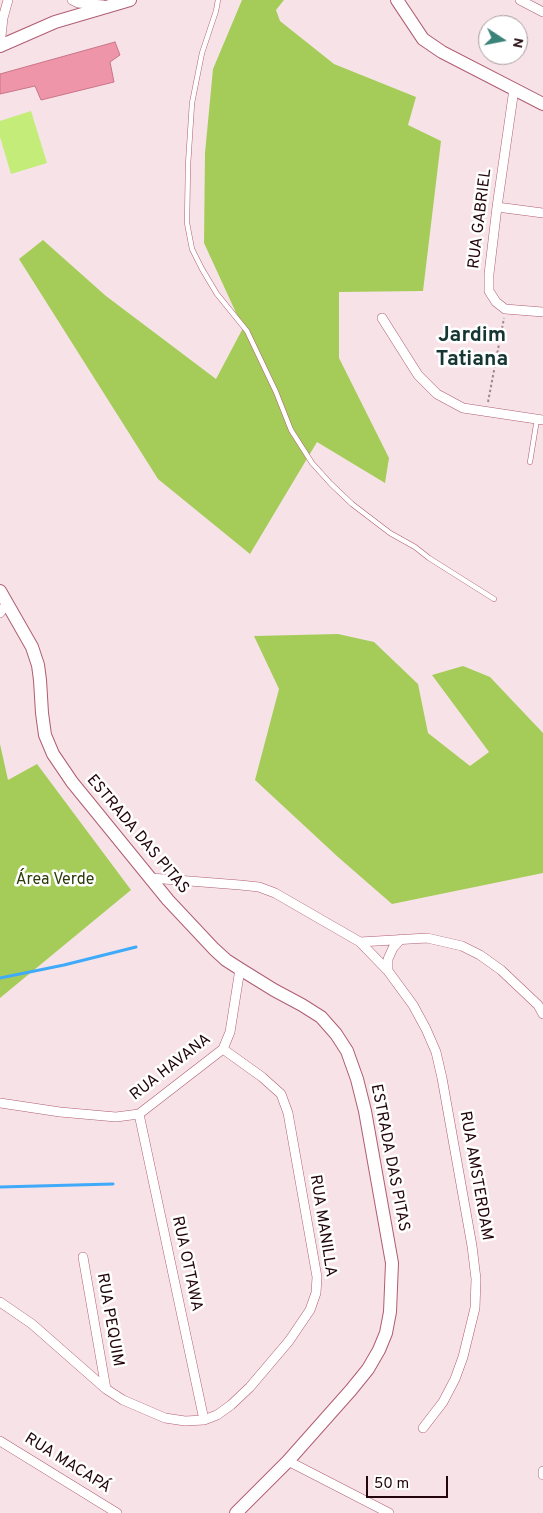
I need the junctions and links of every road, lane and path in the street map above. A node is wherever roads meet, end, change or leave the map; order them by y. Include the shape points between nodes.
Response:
1 (8, 0) edge
2 (72, 0) edge
3 (130, 0) edge
4 (218, 0) edge
5 (397, 0) edge
6 (520, 0) edge
7 (110, 6) junction
8 (543, 12) edge
9 (0, 46) edge
10 (514, 89) junction
11 (543, 104) edge
12 (497, 207) junction
13 (543, 213) edge
14 (505, 309) junction
15 (543, 312) edge
16 (382, 318) dead end
17 (487, 412) junction
18 (540, 419) edge
19 (530, 462) dead end
20 (0, 591) edge
21 (494, 599) dead end
22 (8, 603) junction
23 (0, 614) edge
24 (151, 878) junction
25 (401, 939) junction
26 (360, 942) junction
27 (240, 969) junction
28 (388, 971) junction
29 (543, 1014) edge
30 (223, 1049) junction
31 (0, 1103) edge
32 (139, 1114) junction
33 (83, 1257) dead end
34 (0, 1302) edge
35 (106, 1389) junction
36 (204, 1420) junction
37 (423, 1428) dead end
38 (0, 1441) edge
39 (288, 1461) junction
40 (543, 1471) edge
41 (543, 1475) edge
42 (117, 1513) edge
43 (236, 1513) edge
44 (389, 1513) edge

1 - 9 street
2 - 7 street via 78,4
3 - 7 main road
4 - 21 lane via 202,53 192,103 187,223 192,249 217,294 247,331 291,430 312,462 352,504
5 - 10 main road via 423,39
6 - 8 street
7 - 9 main road via 54,22
10 - 11 main road
10 - 12 street, RUA GABRIEL
12 - 13 street
12 - 14 street, RUA GABRIEL via 489,291
14 - 15 street
14 - 17 path
16 - 17 street via 418,375 437,394 463,408
17 - 18 street
18 - 19 lane
20 - 22 main road, ESTRADA DAS PITAS
22 - 23 street
22 - 24 main road, ESTRADA DAS PITAS via 35,656 45,735 53,754
24 - 26 street, RUA AMSTERDAM via 259,887
24 - 27 main road, ESTRADA DAS PITAS via 196,931
25 - 26 street
25 - 28 street via 392,948
25 - 29 street via 445,941 480,955 520,987
26 - 28 street, RUA AMSTERDAM
27 - 30 street, RUA HAVANA via 230,1032
27 - 39 main road, ESTRADA DAS PITAS via 321,1017 347,1051 365,1111 392,1263 390,1312 379,1350 351,1390
28 - 37 street, RUA AMSTERDAM via 413,1005 436,1052 476,1279 475,1308 464,1357 443,1402
30 - 32 street, RUA HAVANA
30 - 36 street, RUA MANILLA via 281,1094 288,1113 317,1277 310,1310 289,1341 231,1405
31 - 32 street, RUA HAVANA via 116,1117
32 - 36 street, RUA OTTAWA
33 - 35 street, RUA PEQUIM
34 - 35 street, RUA MANILLA via 32,1324
35 - 36 street, RUA MANILLA via 165,1418
38 - 42 street, RUA MACAPÁ
39 - 43 main road, ESTRADA DAS PITAS
39 - 44 street
40 - 41 street

